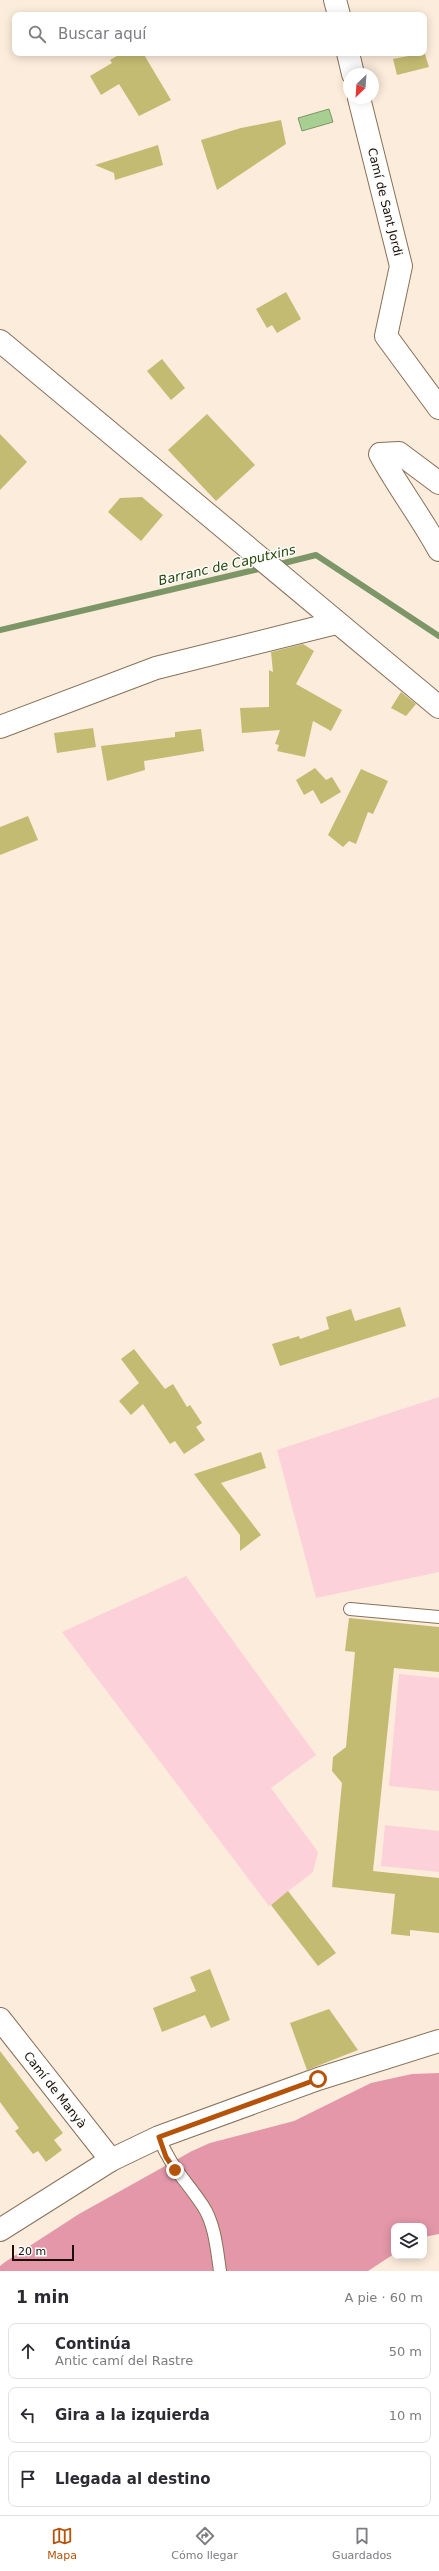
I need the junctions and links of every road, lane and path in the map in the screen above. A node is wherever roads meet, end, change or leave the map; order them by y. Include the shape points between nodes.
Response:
1 (335, 0) edge
2 (338, 12) edge
3 (349, 56) edge
4 (352, 68) edge
5 (360, 104) edge
6 (0, 341) edge
7 (439, 408) edge
8 (439, 483) edge
9 (439, 550) edge
10 (336, 622) junction
11 (439, 707) edge
12 (0, 727) edge
13 (350, 1609) dead end
14 (439, 1617) edge
15 (0, 2019) edge
16 (439, 2041) edge
17 (159, 2137) junction
18 (111, 2160) junction
19 (0, 2230) edge
20 (220, 2271) edge

1 - 2 street
3 - 4 street
5 - 7 street, Camí de Sant Jordi via 401,266 386,336
6 - 10 street
8 - 9 street via 399,453 380,454
10 - 11 street
10 - 12 street via 156,668
13 - 14 lane
15 - 18 street, Camí de Manyà
16 - 17 street via 318,2079
17 - 18 street
17 - 20 lane via 166,2157 204,2207 212,2230
18 - 19 street

